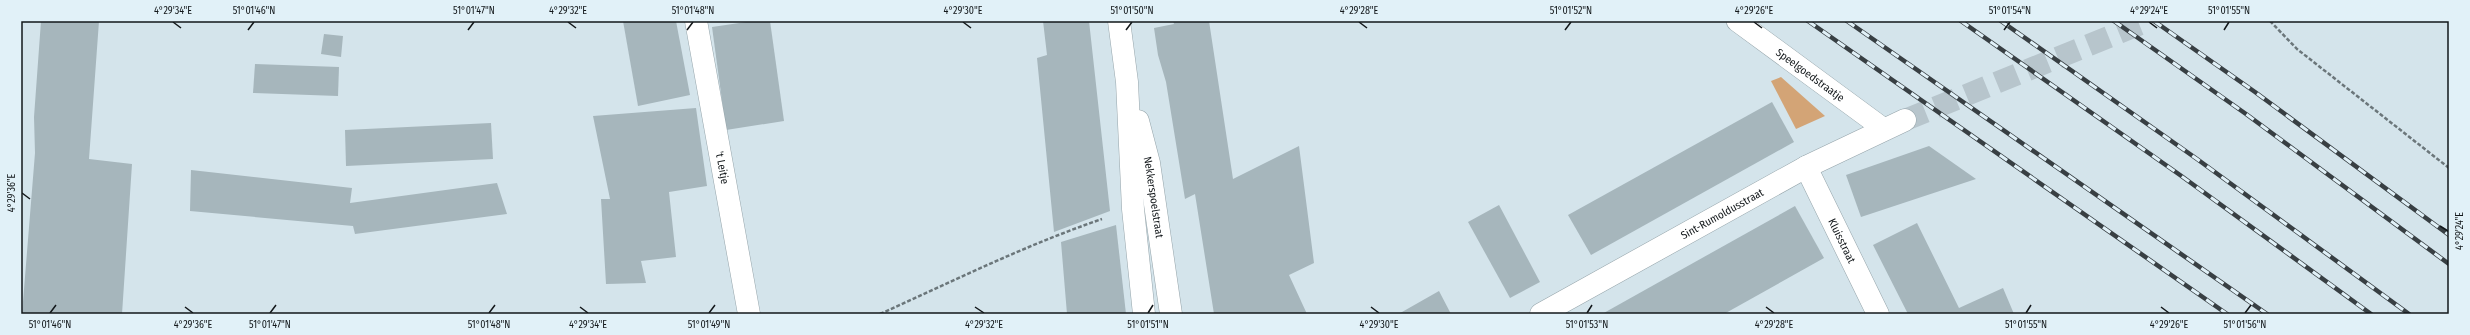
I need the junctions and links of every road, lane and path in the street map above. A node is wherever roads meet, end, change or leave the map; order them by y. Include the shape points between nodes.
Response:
1 (696, 21) edge
2 (1119, 21) edge
3 (1737, 21) edge
4 (2270, 21) edge
5 (1127, 82) junction
6 (1905, 120) tunnel mouth
7 (1884, 129) junction
8 (1806, 167) junction
9 (2449, 168) edge
10 (1133, 209) junction
11 (749, 314) edge
12 (880, 314) edge
13 (1144, 314) edge
14 (1171, 314) edge
15 (1542, 314) edge
16 (1878, 314) edge

1 - 11 street, 't Leitje
2 - 5 street, Nekkerspoelstraat
3 - 7 lane, Speelgoedstraatje
4 - 9 path via 2296,48
5 - 10 street, Nekkerspoelstraat
5 - 14 street, Nekkerspoelstraat via 1150,164
6 - 7 street, Sint-Rumoldusstraat
7 - 8 street, Sint-Rumoldusstraat
8 - 15 street, Sint-Rumoldusstraat
8 - 16 street, Kluisstraat
10 - 12 path via 1062,232
10 - 13 street, Nekkerspoelstraat

